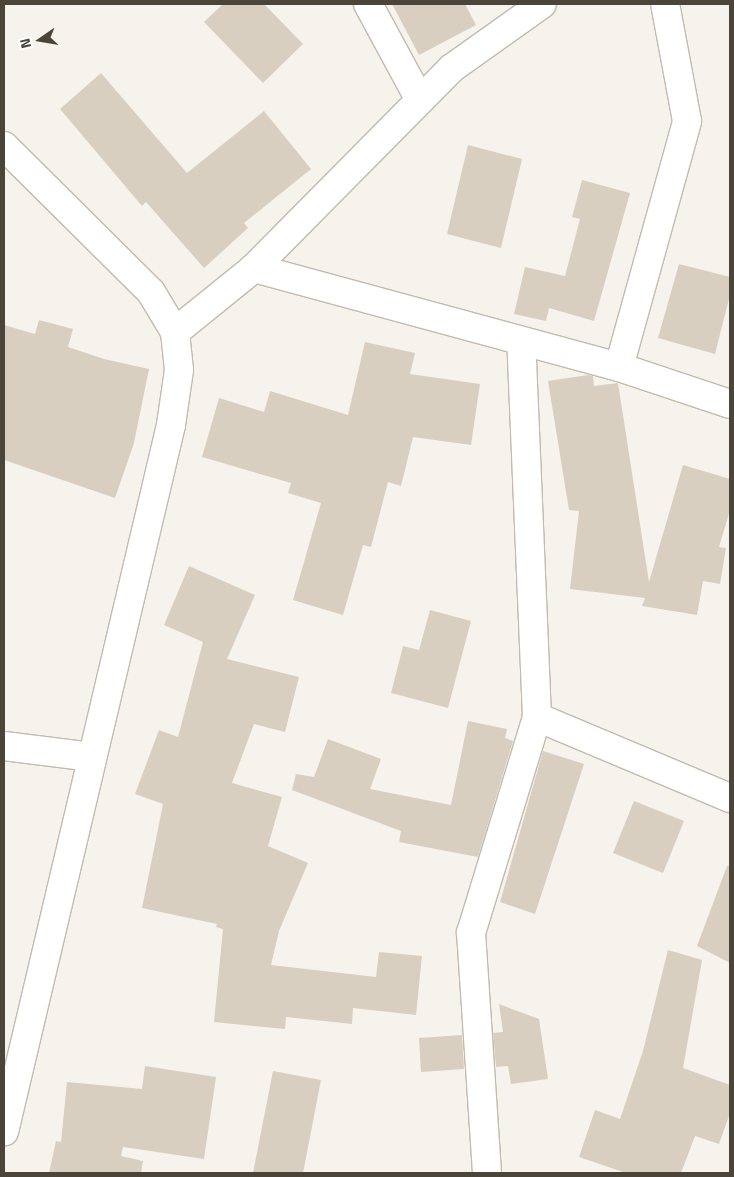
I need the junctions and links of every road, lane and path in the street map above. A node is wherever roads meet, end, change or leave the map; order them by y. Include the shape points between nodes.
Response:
1 (368, 4) edge
2 (542, 4) edge
3 (665, 4) edge
4 (420, 100) junction
5 (4, 146) edge
6 (254, 268) junction
7 (175, 332) junction
8 (521, 341) junction
9 (618, 367) junction
10 (730, 404) edge
11 (537, 716) junction
12 (4, 746) edge
13 (92, 757) junction
14 (730, 798) edge
15 (13, 1052) edge
16 (4, 1132) edge
17 (487, 1173) edge

1 - 4 street
2 - 4 street via 452,68
3 - 9 street via 687,121
4 - 6 street
5 - 7 street via 151,292
6 - 7 street
6 - 8 street
7 - 13 street via 179,370 171,425
8 - 9 street
8 - 11 street
9 - 10 street
11 - 14 street
11 - 17 street via 471,932
12 - 13 street
13 - 15 street
15 - 16 street

